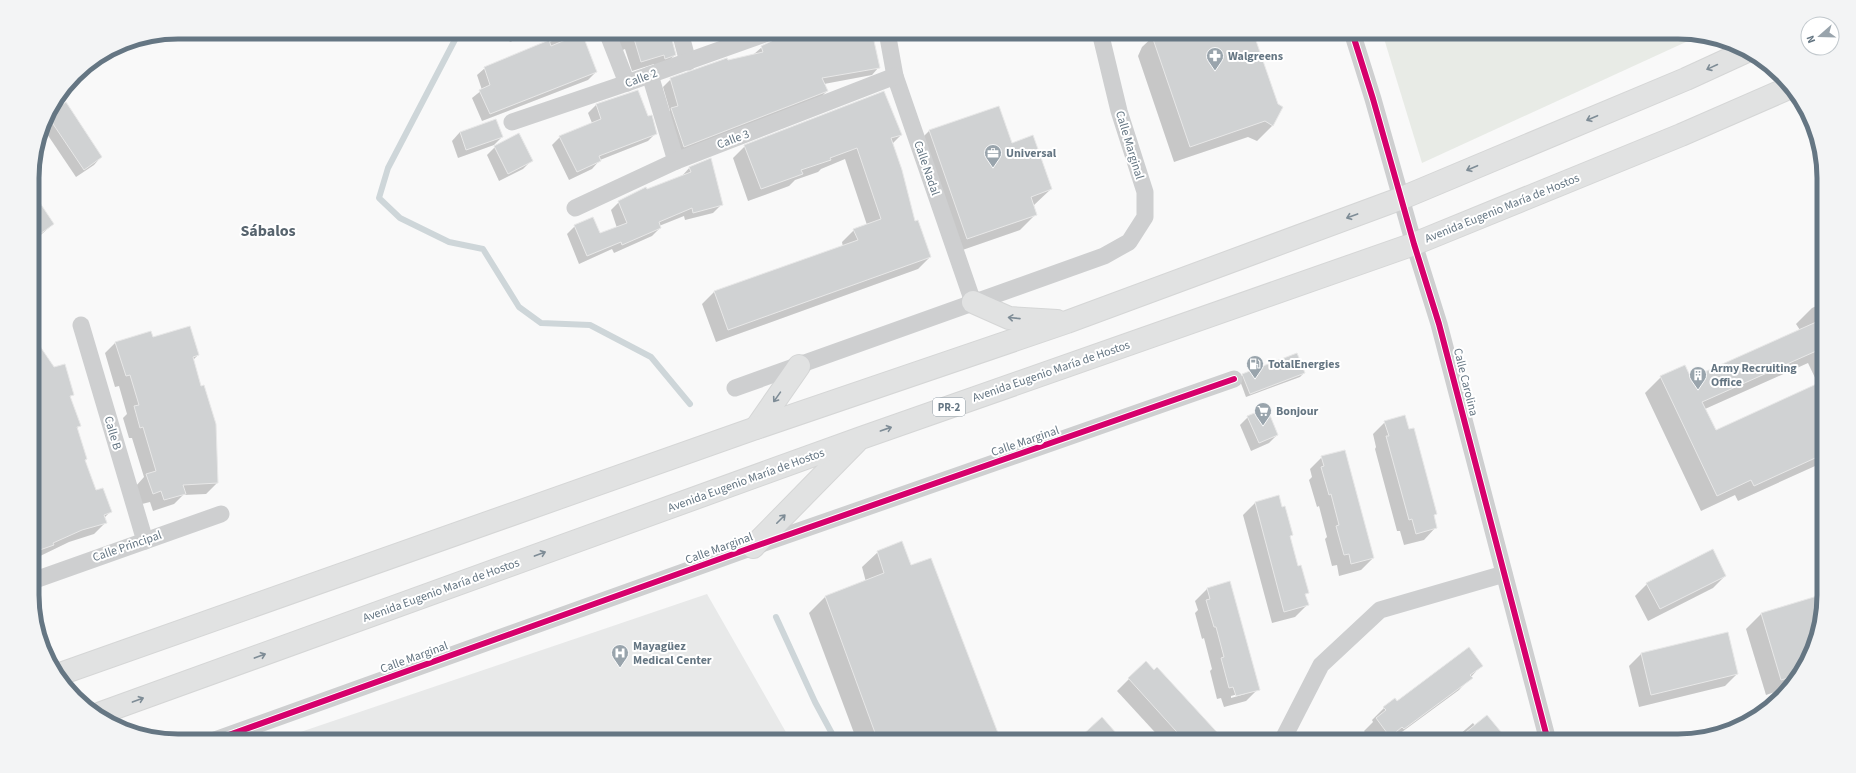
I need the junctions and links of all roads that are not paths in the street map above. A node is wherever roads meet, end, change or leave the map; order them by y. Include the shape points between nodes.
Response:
1 (610, 39) edge
2 (682, 39) edge
3 (751, 39) edge
4 (888, 39) edge
5 (1102, 39) edge
6 (1354, 39) edge
7 (1741, 54) edge
8 (688, 62) junction
9 (650, 75) junction
10 (895, 76) junction
11 (627, 83) junction
12 (1786, 90) edge
13 (512, 122) dead end
14 (676, 161) junction
15 (1402, 198) junction
16 (575, 208) dead end
17 (1414, 244) junction
18 (973, 302) junction
19 (1067, 322) junction
20 (81, 325) dead end
21 (799, 366) junction
22 (1234, 379) dead end
23 (735, 388) dead end
24 (756, 428) junction
25 (861, 438) junction
26 (221, 514) dead end
27 (144, 541) junction
28 (753, 547) junction
29 (1504, 574) junction
30 (39, 578) edge
31 (63, 673) edge
32 (103, 712) edge
33 (232, 734) edge
34 (1286, 734) edge
35 (1546, 734) edge

1 - 11 street
2 - 8 street
3 - 8 street, Calle 2
4 - 10 street, Calle Nadal
5 - 18 street, Calle Marginal via 1119,111 1145,192 1145,217 1129,242 1104,256
6 - 15 street, Calle Carolina
7 -> 15 highway
8 - 9 street, Calle 2
9 - 11 street, Calle 2
9 - 14 street
10 - 14 street, Calle 3
10 - 18 street, Calle Nadal
11 - 13 street, Calle 2
12 - 17 highway, Avenida Eugenio María de Hostos / PR-2
14 - 16 street, Calle 3
15 - 17 street, Calle Carolina
15 -> 19 highway
25 -> 17 highway, Avenida Eugenio María de Hostos / PR-2
17 - 29 street, Calle Carolina via 1440,324
19 -> 18 highway via 1008,318
18 - 21 street, Calle Marginal
19 - 24 highway
20 - 27 street, Calle B
21 - 23 street, Calle Marginal
21 -> 24 highway
22 - 28 street, Calle Marginal
24 - 31 highway
28 -> 25 highway
32 -> 25 highway, Avenida Eugenio María de Hostos / PR-2
26 - 27 street, Calle Principal
27 - 30 street, Calle Principal
28 - 33 street, Calle Marginal
29 - 34 street via 1380,610 1321,665
29 - 35 street, Calle Carolina

